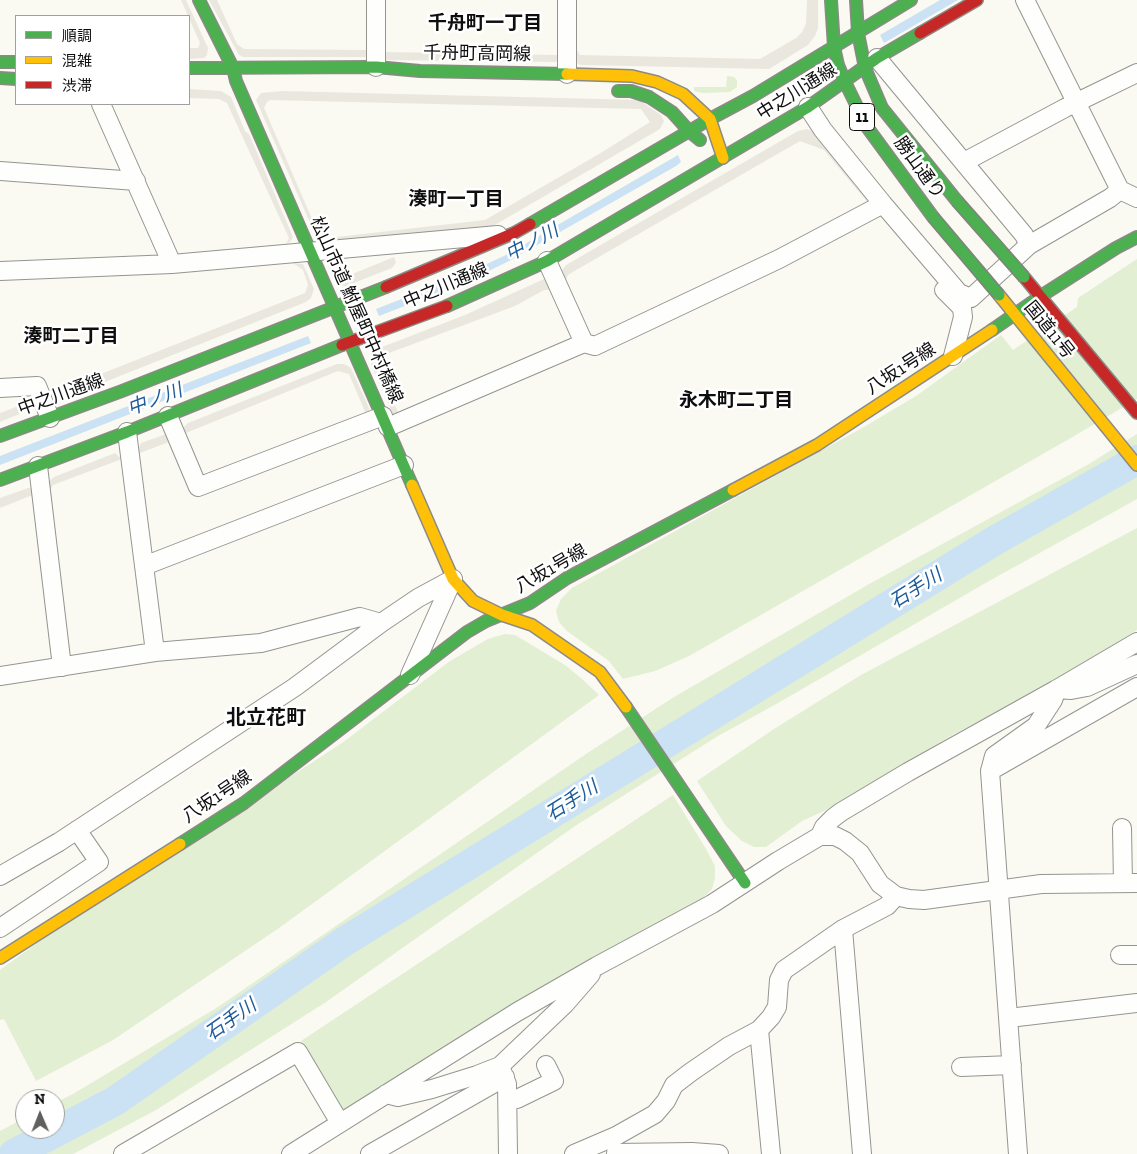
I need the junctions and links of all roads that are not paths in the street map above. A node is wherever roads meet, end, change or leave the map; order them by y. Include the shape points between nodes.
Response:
1 (199, 0) edge
2 (376, 0) edge
3 (567, 0) edge
4 (831, 0) edge
5 (856, 0) edge
6 (911, 0) edge
7 (977, 0) edge
8 (1025, 0) edge
9 (858, 34) junction
10 (834, 47) junction
11 (0, 62) edge
12 (15, 62) edge
13 (871, 63) junction
14 (190, 68) edge
15 (233, 68) junction
16 (1137, 73) edge
17 (376, 74) junction
18 (0, 78) edge
19 (567, 78) junction
20 (15, 79) edge
21 (231, 81) junction
22 (252, 81) dead end
23 (845, 82) junction
24 (604, 91) dead end
25 (1076, 103) junction
26 (101, 105) edge
27 (808, 107) junction
28 (710, 119) junction
29 (689, 131) junction
30 (722, 158) junction
31 (964, 162) junction
32 (0, 171) edge
33 (136, 181) junction
34 (1120, 190) junction
35 (1137, 198) edge
36 (957, 201) joint
37 (883, 204) junction
38 (933, 217) joint
39 (514, 233) junction
40 (1137, 237) edge
41 (1029, 245) junction
42 (311, 252) junction
43 (547, 261) junction
44 (172, 264) junction
45 (937, 267) junction
46 (0, 271) edge
47 (1041, 296) junction
48 (335, 306) junction
49 (1014, 315) junction
50 (350, 342) junction
51 (584, 343) junction
52 (953, 356) junction
53 (0, 388) edge
54 (1137, 413) edge
55 (168, 416) junction
56 (50, 418) junction
57 (385, 422) junction
58 (128, 432) junction
59 (0, 436) edge
60 (404, 465) junction
61 (1137, 465) edge
62 (38, 466) junction
63 (0, 480) edge
64 (144, 566) junction
65 (453, 579) junction
66 (502, 615) junction
67 (381, 623) junction
68 (1137, 642) edge
69 (155, 652) junction
70 (1137, 664) edge
71 (62, 667) junction
72 (410, 675) junction
73 (0, 676) edge
74 (1137, 687) edge
75 (1057, 689) junction
76 (990, 771) junction
77 (1122, 828) dead end
78 (77, 830) junction
79 (820, 836) junction
80 (0, 876) edge
81 (745, 883) junction
82 (1130, 883) edge
83 (999, 890) junction
84 (896, 896) junction
85 (0, 928) edge
86 (844, 929) junction
87 (0, 958) edge
88 (597, 966) junction
89 (1137, 1003) edge
90 (1009, 1018) junction
91 (760, 1030) junction
92 (546, 1065) dead end
93 (1012, 1065) junction
94 (961, 1067) dead end
95 (503, 1071) junction
96 (386, 1094) junction
97 (508, 1100) junction
98 (340, 1123) junction
99 (616, 1136) junction
100 (123, 1154) edge
101 (291, 1154) edge
102 (370, 1154) edge
103 (508, 1154) edge
104 (574, 1154) edge
105 (616, 1154) edge
106 (719, 1154) edge
107 (771, 1154) edge
108 (862, 1154) edge
109 (1018, 1154) edge

1 - 15 main road, 松山市道 鮒屋町中村橋線
2 - 17 street
3 - 19 street
4 - 10 main road, 勝山通り / 11
5 - 9 main road, 勝山通り / 11
6 - 9 main road, 中之川通線
7 - 13 main road, 中之川通線
8 - 25 street
9 - 10 main road, 中之川通線
9 - 13 main road, 勝山通り / 11
10 - 23 main road, 勝山通り / 11
10 - 28 main road, 中之川通線
11 - 12 main road
13 - 23 main road, 中之川通線
13 - 31 street
13 - 36 main road, 勝山通り / 11 via 882,108
14 - 15 main road, 千舟町高岡線
15 - 17 main road, 千舟町高岡線 via 283,66
15 - 21 main road, 松山市道 鮒屋町中村橋線
16 - 25 street
17 - 19 main road, 千舟町高岡線 via 420,71
18 - 20 main road
19 - 28 main road, 千舟町高岡線 via 632,76 657,82 683,94
21 - 22 main road
21 - 42 main road, 松山市道 鮒屋町中村橋線
23 - 27 main road, 中之川通線
23 - 38 main road, 勝山通り / 11 via 867,127
24 - 29 main road via 631,91 649,97 672,112
25 - 31 street
25 - 34 street
26 - 33 street
27 - 30 main road, 中之川通線
27 - 37 street
28 - 29 main road, 中之川通線
28 - 30 main road
29 - 30 main road
29 - 39 main road, 中之川通線
30 - 43 main road, 中之川通線
31 - 41 street
32 - 33 street
33 - 44 street
34 - 35 street
34 - 41 street
36 - 47 main road, 国道11号 / 11, bridge
37 - 45 street
37 - 51 street via 780,259 595,346
38 - 49 main road, 国道11号 / 11, bridge
39 - 42 street
39 - 48 main road, 中之川通線
40 - 47 main road, 八坂1号線
41 - 45 street via 971,298 960,293
42 - 44 street
42 - 48 main road, 松山市道 鮒屋町中村橋線
43 - 50 main road, 中之川通線 via 450,305
43 - 51 street
44 - 46 street
45 - 52 street via 939,284 962,308 963,318
47 - 49 main road, 八坂1号線
47 - 54 main road, 国道11号 / 11
48 - 50 main road, 松山市道 鮒屋町中村橋線
48 - 56 main road, 中之川通線
49 - 52 main road, 八坂1号線
49 - 61 main road, 国道11号 / 11
50 - 55 main road, 中之川通線
50 - 57 main road, 松山市道 鮒屋町中村橋線
51 - 57 street
52 - 66 main road, 八坂1号線 via 817,445 567,578 530,603
53 - 56 street via 37,386
55 - 57 street via 198,487
55 - 58 main road, 中之川通線
56 - 59 main road, 中之川通線
57 - 60 main road, 松山市道 鮒屋町中村橋線
58 - 62 main road, 中之川通線
58 - 64 street
60 - 64 street
60 - 65 main road, 松山市道 鮒屋町中村橋線
62 - 63 main road, 中之川通線
62 - 71 street
64 - 69 street
65 - 66 main road, 松山市道 鮒屋町中村橋線 via 473,601
65 - 67 street
65 - 72 street
66 - 72 main road, 八坂1号線 via 467,632
66 - 81 main road, 松山市道 鮒屋町中村橋線 via 532,625 600,672
67 - 69 street via 360,617 261,643
67 - 78 street via 295,687
68 - 75 street
69 - 71 street
70 - 75 street via 1086,687
71 - 73 street
72 - 87 main road, 八坂1号線 via 244,803
74 - 76 street
75 - 76 street via 1036,726 994,756
75 - 79 street via 842,812 824,827
76 - 83 street
77 - 82 street
78 - 80 street
78 - 85 street via 99,862
79 - 81 street
79 - 84 street via 835,836 845,841 860,853 880,884
81 - 88 street
82 - 83 street via 1041,884
83 - 84 street via 924,900
83 - 90 street
84 - 86 street via 887,906
86 - 91 street via 784,970 779,980 778,1007
86 - 108 street
88 - 95 street
88 - 96 street
89 - 90 street
90 - 93 street
91 - 99 street via 691,1072 674,1086 655,1114
91 - 107 street
92 - 97 street via 554,1081 517,1100
93 - 94 street
93 - 109 street
95 - 96 street via 398,1097
95 - 97 street via 508,1084
95 - 102 street
96 - 98 street
97 - 103 street
98 - 100 street via 298,1052
98 - 101 street
99 - 104 street
99 - 105 street
105 - 106 street

